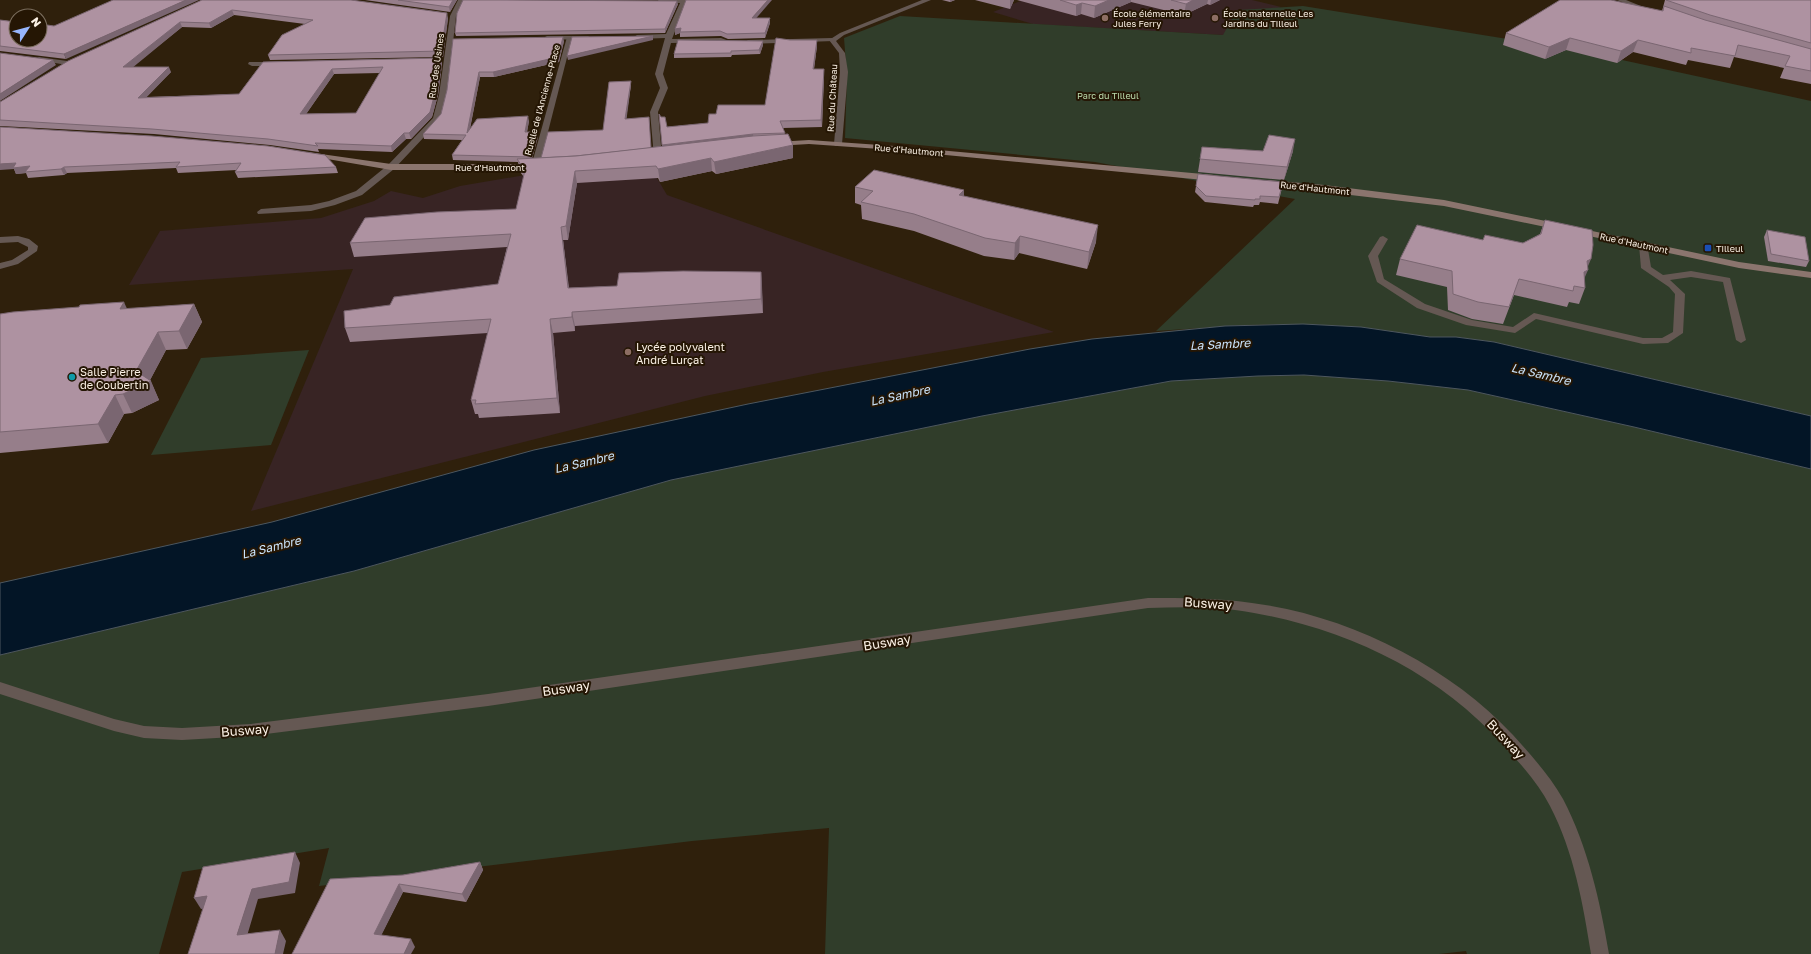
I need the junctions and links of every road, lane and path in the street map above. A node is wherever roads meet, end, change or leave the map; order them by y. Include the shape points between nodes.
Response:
1 (461, 0) edge
2 (469, 0) edge
3 (684, 0) edge
4 (928, 0) edge
5 (1620, 0) edge
6 (652, 1) edge
7 (1654, 12) edge
8 (445, 15) edge
9 (453, 16) junction
10 (631, 37) edge
11 (569, 38) junction
12 (592, 38) edge
13 (669, 38) junction
14 (538, 39) edge
15 (450, 40) junction
16 (460, 40) edge
17 (832, 40) junction
18 (29, 58) edge
19 (438, 60) edge
20 (448, 60) junction
21 (252, 64) dead end
22 (283, 64) edge
23 (55, 71) edge
24 (770, 144) edge
25 (838, 144) junction
26 (300, 152) edge
27 (658, 157) edge
28 (539, 166) joint
29 (391, 167) junction
30 (1222, 179) edge
31 (1261, 182) edge
32 (261, 212) dead end
33 (1383, 239) dead end
34 (0, 240) edge
35 (1644, 245) junction
36 (0, 266) edge
37 (1811, 275) edge
38 (1662, 278) junction
39 (1741, 340) dead end
40 (0, 688) edge
41 (1600, 954) edge

1 - 2 street
1 - 9 street, Rue des Usines
3 - 6 street
3 - 13 street
4 - 17 street
5 - 7 street
8 - 9 street
9 - 15 street, Rue des Usines
10 - 13 street
11 - 12 street
11 - 14 street
11 - 28 street, Ruelle de l'Ancienne-Place
13 - 17 street via 729,42
13 - 27 street via 659,74 664,88 654,112
15 - 16 street
15 - 20 street, Rue des Usines
17 - 25 street, Rue du Château via 842,53 844,72
18 - 23 street via 69,62
19 - 20 street
20 - 29 street, Rue des Usines via 437,118
21 - 22 street
24 - 25 street, Rue d'Hautmont
25 - 30 street, Rue d'Hautmont
26 - 29 street, Rue d'Hautmont
28 - 29 street, Rue d'Hautmont
29 - 32 street, Rue des Usines via 359,193 332,203 311,208
31 - 35 street, Rue d'Hautmont via 1444,203
33 - 38 street via 1373,256 1380,280 1421,306 1470,323 1515,330 1534,316 1643,341 1664,341 1678,333 1680,294
34 - 36 street via 28,241 33,246 32,251 24,257
35 - 37 street, Rue d'Hautmont via 1739,265
35 - 38 street via 1646,268
38 - 39 street via 1691,274 1726,280
40 - 41 street, Busway via 114,725 144,732 182,734 251,730 662,675 1148,603 1204,602 1271,610 1338,629 1405,660 1440,681 1509,739 1557,803 1570,833 1594,911

